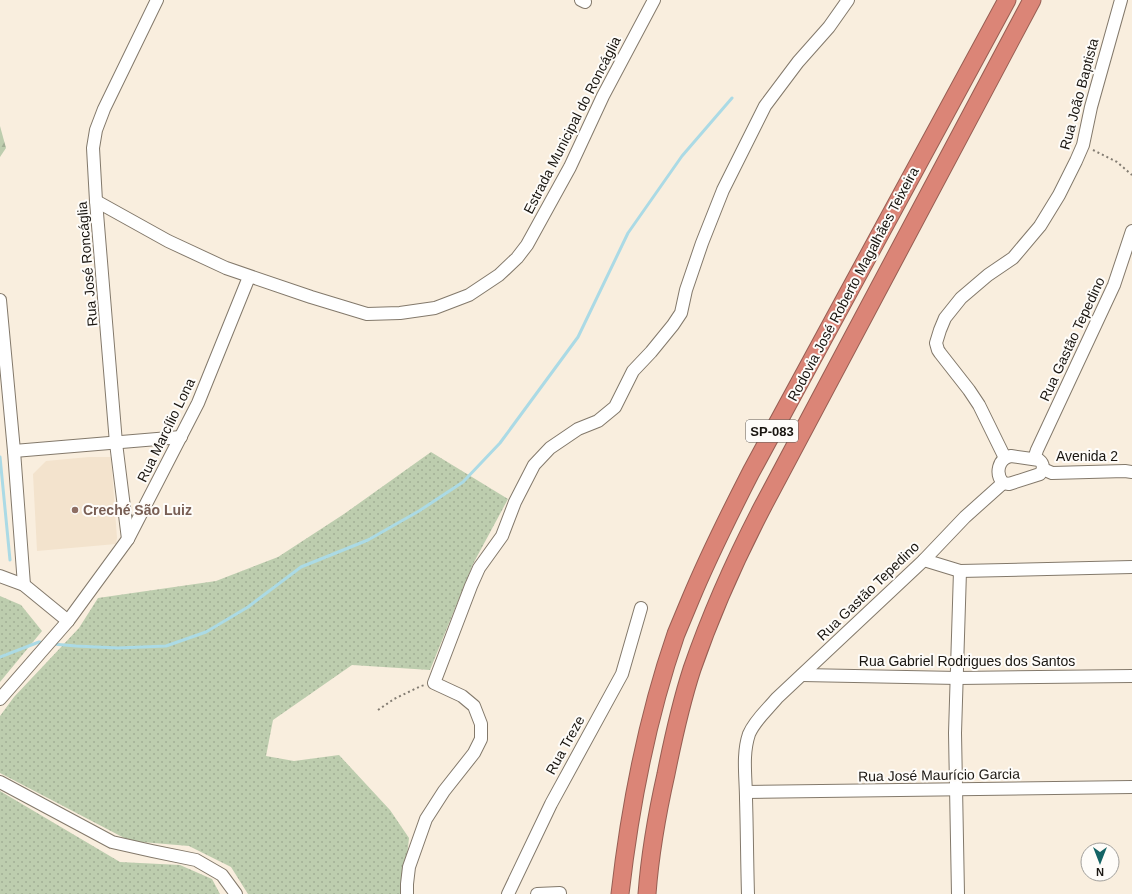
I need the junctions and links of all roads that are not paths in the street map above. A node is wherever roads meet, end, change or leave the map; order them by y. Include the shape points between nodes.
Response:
1 (157, 0) edge
2 (654, 0) edge
3 (848, 0) edge
4 (1007, 0) edge
5 (1032, 0) edge
6 (1121, 0) edge
7 (96, 201) junction
8 (1132, 231) edge
9 (249, 277) junction
10 (0, 300) edge
11 (181, 437) junction
12 (116, 443) junction
13 (14, 451) junction
14 (1005, 458) junction
15 (1034, 458) junction
16 (1043, 469) junction
17 (1132, 472) edge
18 (1004, 483) junction
19 (128, 539) junction
20 (924, 560) junction
21 (1132, 567) edge
22 (960, 571) junction
23 (0, 576) edge
24 (24, 585) junction
25 (641, 608) dead end
26 (68, 621) junction
27 (802, 675) junction
28 (1132, 676) edge
29 (958, 678) junction
30 (0, 698) edge
31 (0, 782) edge
32 (1132, 787) edge
33 (956, 790) junction
34 (746, 792) junction
35 (560, 892) dead end
36 (236, 894) edge
37 (407, 894) edge
38 (508, 894) edge
39 (536, 894) edge
40 (620, 894) edge
41 (647, 894) edge
42 (748, 894) edge
43 (958, 894) edge

1 - 7 street, Rua José Roncáglia via 96,130 93,148
2 - 9 street, Estrada Municipal do Roncáglia via 603,96 570,167 527,245 499,276 469,295 435,308 367,314
3 - 37 street via 765,106 723,190 702,243 681,313 633,371 615,407 598,421 578,429 550,448 534,465 515,502 502,536 479,568 434,683 462,696 474,706 481,724 481,739 466,765 426,819 409,866
4 - 40 highway, Rodovia José Roberto Magalhães Teixeira / SP-083 via 754,465 712,549 677,633 657,694 634,799
5 - 41 highway, Rodovia José Roberto Magalhães Teixeira / SP-083 via 772,487 709,622 676,725 656,824
6 - 14 street, Rua João Baptista via 1083,145 1059,195 1040,226 1013,258 961,298 945,318 936,343 938,350 979,404
7 - 9 street, Estrada Municipal do Roncáglia via 168,242
7 - 12 street, Rua José Roncáglia
8 - 15 street, Rua Gastão Tepedino via 1114,285
9 - 11 street, Rua Marcílio Lona
10 - 13 street
11 - 12 street
11 - 19 street, Rua Marcílio Lona
12 - 13 street
12 - 19 street, Rua José Roncáglia
13 - 24 street
14 - 15 street
14 - 18 street via 999,466 1000,478
15 - 16 street via 1041,462
16 - 17 street, Avenida 2 via 1052,473
16 - 18 street via 1040,474
18 - 20 street, Rua Gastão Tepedino
19 - 26 street, Rua Marcílio Lona
20 - 22 street
20 - 27 street, Rua Gastão Tepedino
21 - 22 street
22 - 29 street
23 - 24 street
24 - 26 street
25 - 38 street, Rua Treze via 622,674 551,804
26 - 30 street, Rua Marcílio Lona
27 - 29 street, Rua Gabriel Rodrigues dos Santos
27 - 34 street, Rua Gastão Tepedino via 777,698 755,723 749,735 744,766
28 - 29 street, Rua Gabriel Rodrigues dos Santos
29 - 33 street via 955,733
31 - 36 street via 112,842 196,860 222,876
32 - 33 street, Rua José Maurício Garcia
33 - 34 street, Rua José Maurício Garcia
33 - 43 street
34 - 42 street, Rua Gastão Tepedino
35 - 39 street

